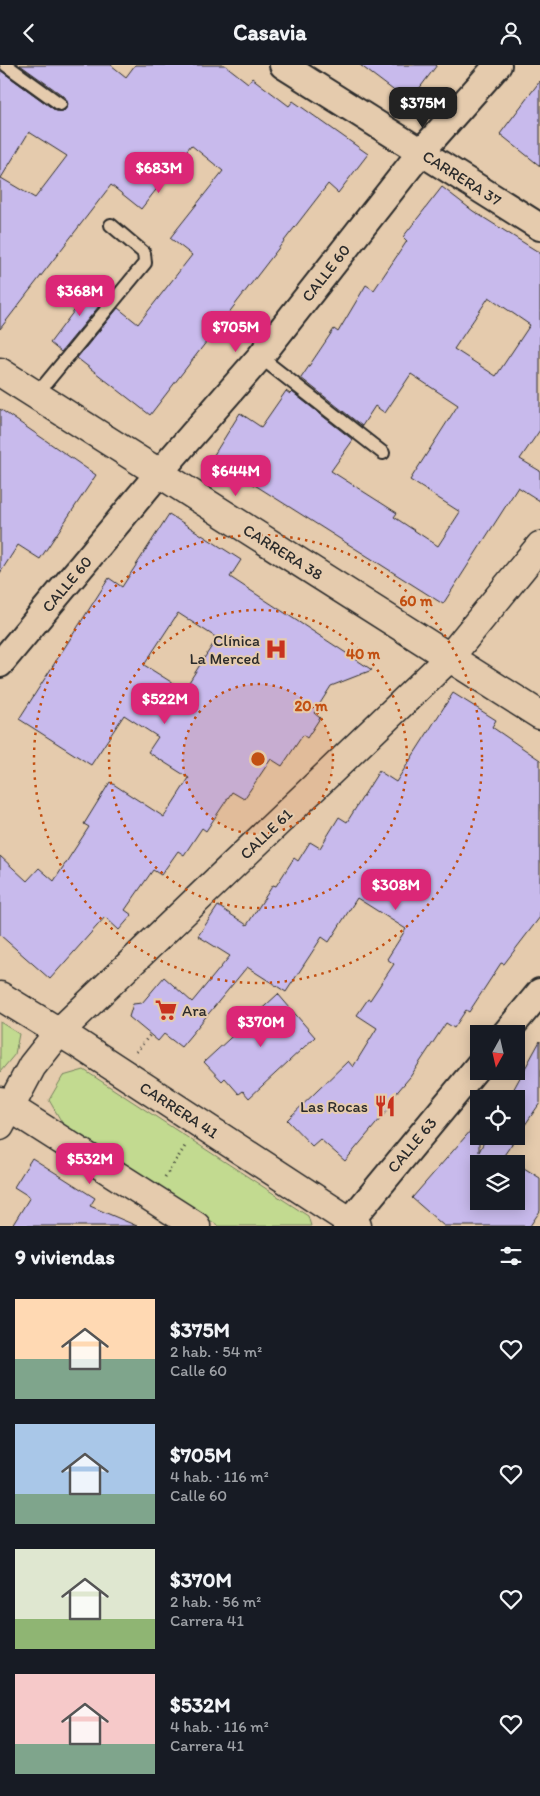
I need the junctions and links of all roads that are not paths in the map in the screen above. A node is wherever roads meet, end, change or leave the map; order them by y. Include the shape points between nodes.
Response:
1 (6, 65) edge
2 (283, 65) edge
3 (498, 65) edge
4 (60, 103) dead end
5 (421, 152) junction
6 (111, 225) dead end
7 (540, 227) edge
8 (260, 357) junction
9 (0, 372) edge
10 (36, 395) junction
11 (383, 453) dead end
12 (159, 473) junction
13 (540, 546) edge
14 (449, 658) junction
15 (0, 664) edge
16 (540, 715) edge
17 (540, 991) edge
18 (0, 996) edge
19 (512, 1025) edge
20 (59, 1032) junction
21 (470, 1076) edge
22 (3, 1111) edge
23 (350, 1224) edge
24 (196, 1226) edge

1 - 4 lane
2 - 5 street, CARRERA 37
3 - 5 street, CALLE 60
5 - 7 street, CARRERA 37
5 - 8 street, CALLE 60
6 - 10 lane via 144,253 145,263
8 - 11 lane
8 - 12 street, CALLE 60
9 - 10 street, CARRERA 38
10 - 12 street, CARRERA 38
12 - 14 street, CARRERA 38
12 - 15 street, CALLE 60
13 - 14 street, CALLE 61
14 - 16 street, CARRERA 38
14 - 20 street, CALLE 61
17 - 19 street
18 - 20 street, CARRERA 41
20 - 22 street, CALLE 61
20 - 23 street, CARRERA 41
21 - 23 street, CALLE 63
22 - 24 street

